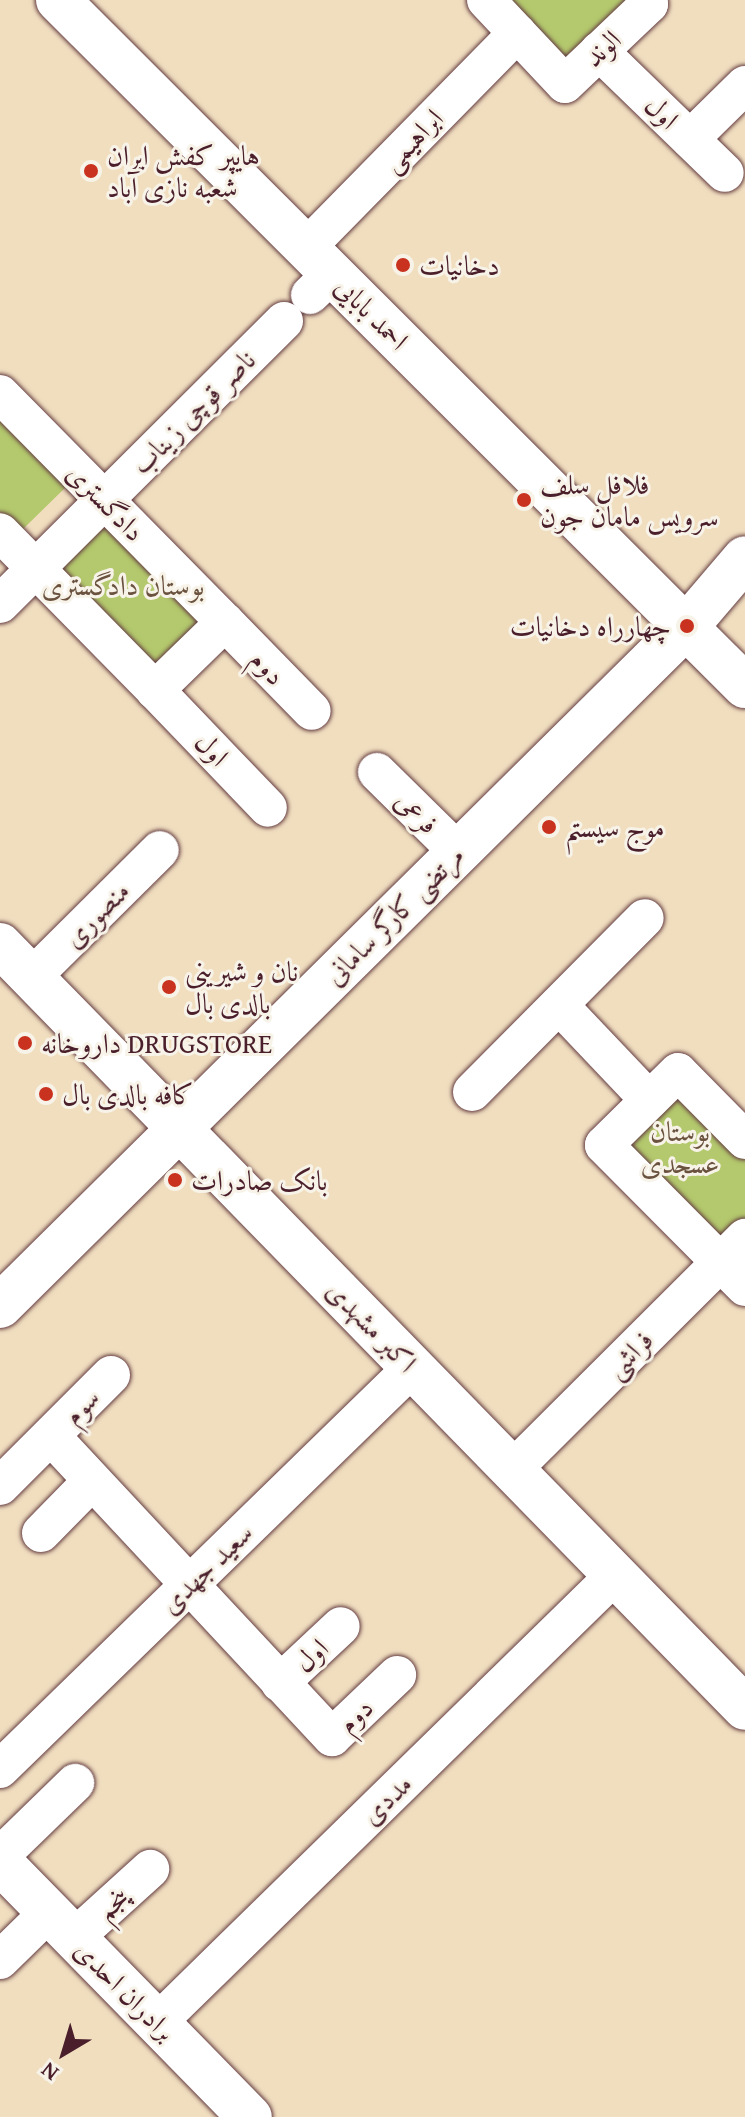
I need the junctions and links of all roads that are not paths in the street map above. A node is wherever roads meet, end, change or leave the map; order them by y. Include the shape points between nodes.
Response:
1 (58, 0) edge
2 (486, 0) edge
3 (645, 0) edge
4 (517, 33) junction
5 (599, 51) junction
6 (745, 85) edge
7 (690, 139) junction
8 (725, 173) dead end
9 (308, 284) junction
10 (0, 394) edge
11 (104, 500) junction
12 (0, 532) edge
13 (745, 558) edge
14 (35, 568) junction
15 (0, 604) edge
16 (225, 622) junction
17 (687, 626) junction
18 (745, 686) edge
19 (155, 690) junction
20 (312, 711) dead end
21 (377, 772) dead end
22 (268, 808) dead end
23 (160, 850) dead end
24 (458, 852) junction
25 (645, 918) dead end
26 (0, 945) edge
27 (32, 977) junction
28 (559, 1005) junction
29 (472, 1092) dead end
30 (649, 1100) junction
31 (180, 1128) junction
32 (745, 1140) edge
33 (737, 1263) edge
34 (0, 1306) edge
35 (413, 1367) junction
36 (111, 1375) dead end
37 (51, 1436) junction
38 (512, 1470) junction
39 (92, 1481) junction
40 (0, 1486) edge
41 (41, 1533) dead end
42 (615, 1575) junction
43 (187, 1587) junction
44 (341, 1626) dead end
45 (397, 1675) dead end
46 (280, 1683) junction
47 (745, 1708) edge
48 (0, 1769) edge
49 (75, 1783) dead end
50 (0, 1856) edge
51 (0, 1862) edge
52 (150, 1869) dead end
53 (62, 1925) junction
54 (0, 1960) edge
55 (158, 2022) junction
56 (250, 2117) edge

1 - 9 street, احمد بابایی
2 - 4 street, الوند
3 - 5 street, الوند via 649,4
4 - 5 street, الوند via 565,84
4 - 9 street, ابراهیمی
5 - 7 street, اول
6 - 7 street
7 - 8 street, اول
9 - 11 street, ناصر قوچی زیناب
9 - 17 street, احمد بابایی
10 - 11 street, دادگستری
11 - 14 street, ناصر قوچی زیناب
11 - 16 street, دادگستری
12 - 14 street
13 - 17 street, مرتضی کارگر سامانی
14 - 15 street, ناصر قوچی زیناب
14 - 19 street
16 - 19 street
16 - 20 street, دوم
17 - 18 street, احمد بابایی
17 - 24 street, مرتضی کارگر سامانی
19 - 22 street, اول
21 - 24 street, فرعی
23 - 27 street, منصوری
24 - 31 street, مرتضی کارگر سامانی
25 - 28 street
26 - 27 street, اکبر مشهدی
27 - 31 street, اکبر مشهدی
28 - 29 street
28 - 30 street
30 - 32 street via 678,1072
30 - 33 street via 604,1145
31 - 34 street, مرتضی کارگر سامانی
31 - 35 street, اکبر مشهدی
33 - 38 street, فراشی
35 - 38 street, اکبر مشهدی
35 - 43 street, سعید جهدی
36 - 37 street, سوم
37 - 39 street
37 - 40 street
38 - 42 street, اکبر مشهدی
39 - 41 street
39 - 43 street
42 - 47 street, اکبر مشهدی
42 - 55 street, مددی
43 - 46 street
43 - 48 street, سعید جهدی
44 - 46 street, اول
45 - 46 street, دوم via 332,1737
49 - 50 street
51 - 53 street, برادران احدی
52 - 53 street, پنجم
53 - 54 street, پنجم
53 - 55 street, برادران احدی
55 - 56 street, برادران احدی

